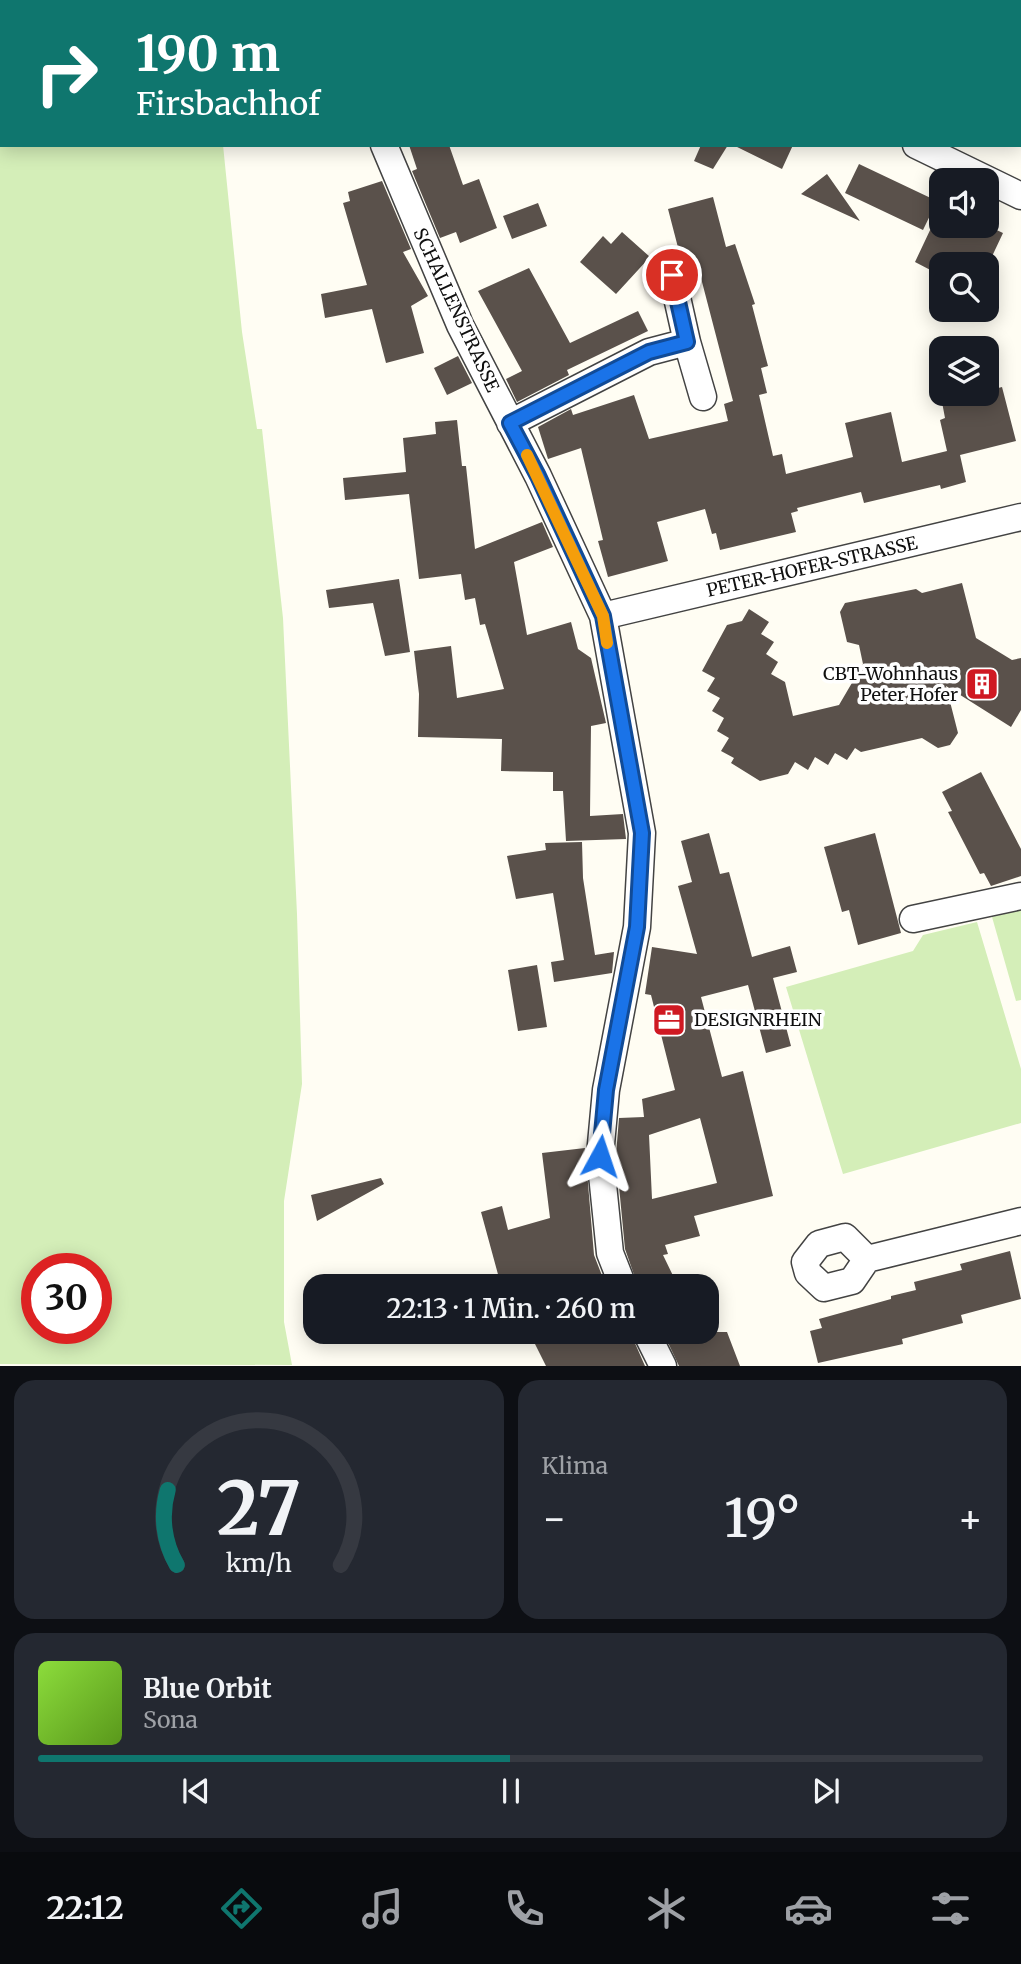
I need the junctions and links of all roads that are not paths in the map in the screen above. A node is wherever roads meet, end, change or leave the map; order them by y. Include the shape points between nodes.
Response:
1 (385, 147) edge
2 (920, 147) edge
3 (1021, 196) edge
4 (672, 275) dead end
5 (687, 342) junction
6 (703, 397) dead end
7 (510, 423) junction
8 (1021, 517) edge
9 (603, 616) junction
10 (1021, 896) edge
11 (913, 919) dead end
12 (1021, 1221) edge
13 (867, 1259) dead end
14 (618, 1274) edge
15 (652, 1344) edge
16 (663, 1366) edge

1 - 7 street, SCHALLENSTRASSE via 460,325
2 - 3 street
4 - 5 street
5 - 6 street
5 - 7 street via 649,352
7 - 9 street, SCHALLENSTRASSE
8 - 9 street, PETER-HOFER-STRASSE
9 - 14 street, SCHALLENSTRASSE via 642,833 637,927 606,1090 600,1156 610,1253
10 - 11 street
12 - 13 street
15 - 16 street

